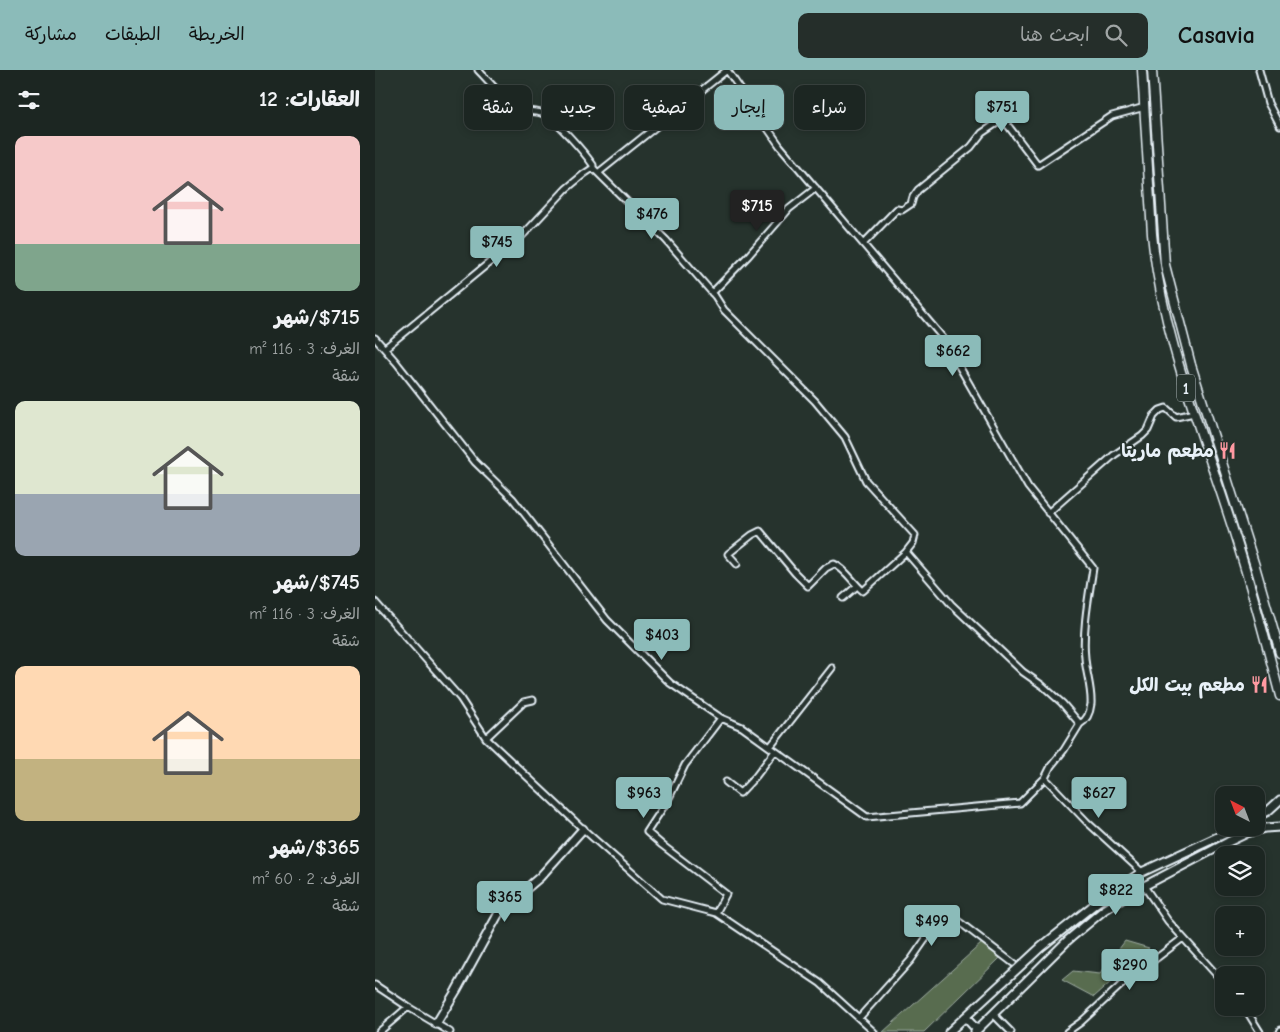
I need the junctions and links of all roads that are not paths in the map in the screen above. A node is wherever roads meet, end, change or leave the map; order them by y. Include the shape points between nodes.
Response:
1 (478, 70) edge
2 (727, 70) edge
3 (1142, 70) edge
4 (1152, 70) edge
5 (1259, 70) edge
6 (1143, 86) junction
7 (1153, 86) junction
8 (1145, 106) junction
9 (1280, 126) edge
10 (593, 168) junction
11 (599, 173) junction
12 (816, 188) junction
13 (863, 244) junction
14 (712, 293) junction
15 (1183, 336) junction
16 (375, 338) edge
17 (1171, 338) junction
18 (385, 348) junction
19 (1194, 413) junction
20 (1210, 426) junction
21 (1199, 429) junction
22 (1048, 513) junction
23 (905, 552) junction
24 (737, 564) dead end
25 (857, 586) junction
26 (843, 598) dead end
27 (375, 602) edge
28 (1275, 636) junction
29 (1265, 638) junction
30 (1280, 653) edge
31 (832, 668) dead end
32 (1280, 696) edge
33 (533, 700) dead end
34 (721, 718) junction
35 (1080, 724) junction
36 (487, 738) junction
37 (770, 747) junction
38 (775, 751) junction
39 (1045, 778) junction
40 (726, 782) dead end
41 (1280, 800) edge
42 (1265, 812) edge
43 (1280, 827) edge
44 (583, 829) junction
45 (1221, 836) edge
46 (1224, 836) edge
47 (1228, 842) junction
48 (1142, 872) junction
49 (1144, 886) junction
50 (715, 913) junction
51 (1183, 938) junction
52 (1013, 963) dead end
53 (1215, 973) edge
54 (375, 985) edge
55 (408, 1007) junction
56 (993, 1014) junction
57 (1250, 1016) edge
58 (965, 1017) junction
59 (859, 1018) junction
60 (436, 1024) junction
61 (976, 1031) edge
62 (379, 1032) edge
63 (449, 1032) edge
64 (874, 1032) edge
65 (949, 1032) edge
66 (1011, 1032) edge
67 (1067, 1032) edge
68 (1260, 1032) edge

1 - 10 street via 516,108 539,112 549,118 579,148
2 - 11 street
2 - 12 street via 761,122
3 - 6 main road, 1
4 - 7 main road, 1
5 - 9 street via 1268,103
6 - 7 main road
6 - 8 main road, 1
7 - 15 main road, 1 via 1165,265
8 - 13 street via 1112,116 1038,165 1003,119 982,133 971,147 918,190 911,204 902,210 897,209
8 - 17 main road, 1 via 1155,260
10 - 11 street
10 - 18 street via 566,189 523,235
11 - 14 street via 666,240
12 - 13 street
12 - 14 street via 789,209
13 - 22 street via 943,338 1028,488
14 - 23 street via 724,310 815,401 845,437 866,481 915,535
15 - 17 main road
15 - 20 main road, 1
16 - 18 street
17 - 19 main road, 1
18 - 34 street via 475,462 513,499 607,620 670,683
19 - 21 main road, 1
19 - 22 street via 1175,417 1166,408 1160,410 1148,430
20 - 21 main road
20 - 28 main road, 1
21 - 29 main road, 1
22 - 35 street via 1093,568 1084,657 1091,706 1086,720
23 - 25 street via 863,591
23 - 35 street via 951,604 1023,672 1063,703
24 - 25 street via 728,554 760,531 808,586 826,568 835,564
25 - 26 street
27 - 36 street via 460,698
28 - 29 main road
28 - 30 main road, 1
29 - 32 main road, 1
31 - 37 street
33 - 36 street via 524,702
34 - 37 street via 743,727
34 - 50 street via 685,765 647,832 727,894
35 - 39 street
36 - 44 street
37 - 38 street
38 - 39 street via 867,817 1020,803
38 - 40 street via 740,793
39 - 48 street
41 - 42 main road
43 - 47 main road via 1247,833
44 - 50 street via 662,899
44 - 60 main road via 540,877 500,911
45 - 48 main road
46 - 47 main road
47 - 49 main road
48 - 58 main road via 1054,936
49 - 51 street
49 - 56 main road via 1104,910 1068,940
50 - 59 street via 820,983
51 - 53 street
51 - 67 street
52 - 59 street via 945,911 911,960
54 - 55 street
55 - 60 street
55 - 62 street
56 - 61 main road
56 - 66 street
57 - 68 street
58 - 61 main road
58 - 65 main road
59 - 64 street
60 - 63 street

